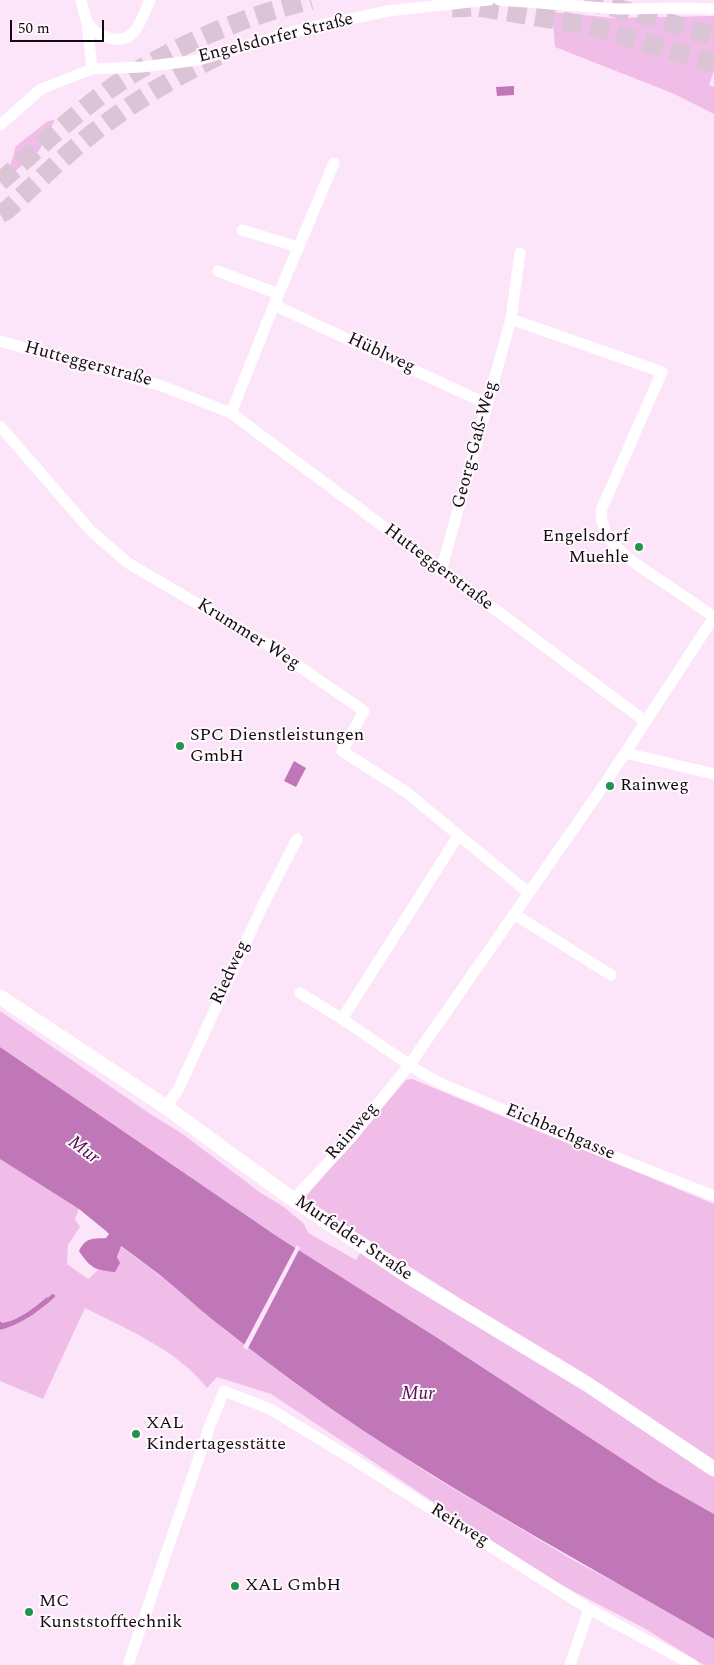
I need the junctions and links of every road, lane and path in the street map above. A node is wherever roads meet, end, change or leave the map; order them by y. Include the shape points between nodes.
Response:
1 (81, 0) edge
2 (150, 0) edge
3 (477, 0) edge
4 (488, 0) edge
5 (499, 0) edge
6 (621, 5) edge
7 (714, 9) edge
8 (87, 23) junction
9 (92, 69) junction
10 (0, 125) edge
11 (334, 163) dead end
12 (242, 230) dead end
13 (298, 247) junction
14 (520, 254) dead end
15 (218, 271) dead end
16 (276, 300) junction
17 (511, 320) junction
18 (0, 341) edge
19 (487, 404) junction
20 (231, 413) junction
21 (0, 426) edge
22 (441, 571) junction
23 (714, 617) edge
24 (645, 721) junction
25 (625, 753) junction
26 (714, 774) edge
27 (458, 836) junction
28 (297, 839) dead end
29 (529, 893) junction
30 (514, 914) junction
31 (611, 975) dead end
32 (300, 993) dead end
33 (0, 997) edge
34 (342, 1019) junction
35 (410, 1064) junction
36 (166, 1107) junction
37 (714, 1196) edge
38 (294, 1199) junction
39 (714, 1469) edge
40 (589, 1608) junction
41 (128, 1665) edge
42 (570, 1665) edge
43 (693, 1665) edge

1 - 8 street
2 - 8 street via 134,33 122,40 95,33
3 - 4 street, Engelsdorfer Straße
3 - 9 street, Engelsdorfer Straße via 388,11 295,31 199,60
5 - 6 street
6 - 7 street
8 - 9 street
9 - 10 street, Engelsdorfer Straße via 41,89
11 - 13 street
12 - 13 street
13 - 16 street
14 - 17 street, Georg-Gaß-Weg
15 - 16 street, Hüblweg
16 - 19 street, Hüblweg
16 - 20 street
17 - 19 street, Georg-Gaß-Weg
17 - 23 street, Rainweg via 662,372 602,508 603,525 626,557
18 - 20 street, Hutteggerstraße via 162,386
19 - 22 street, Georg-Gaß-Weg
20 - 22 street, Hutteggerstraße
21 - 27 street, Krummer Weg via 91,531 128,563 271,647 364,711 342,751 406,792
22 - 24 street, Hutteggerstraße
23 - 24 street, Rainweg
24 - 25 street, Rainweg
25 - 26 street
25 - 29 street, Rainweg
27 - 29 street, Krummer Weg
27 - 34 street
28 - 36 street, Riedweg via 262,906 178,1090
29 - 30 street, Rainweg
30 - 31 street
30 - 35 street, Rainweg
32 - 34 street
33 - 36 street, Murfelder Straße
34 - 35 street
35 - 37 street, Eichbachgasse via 440,1082
35 - 38 street, Rainweg via 350,1139
36 - 38 street, Murfelder Straße
38 - 39 street, Murfelder Straße via 408,1276 587,1384
40 - 41 street, Reitweg via 304,1429 270,1409 224,1390
40 - 42 street
40 - 43 street, Reitweg

